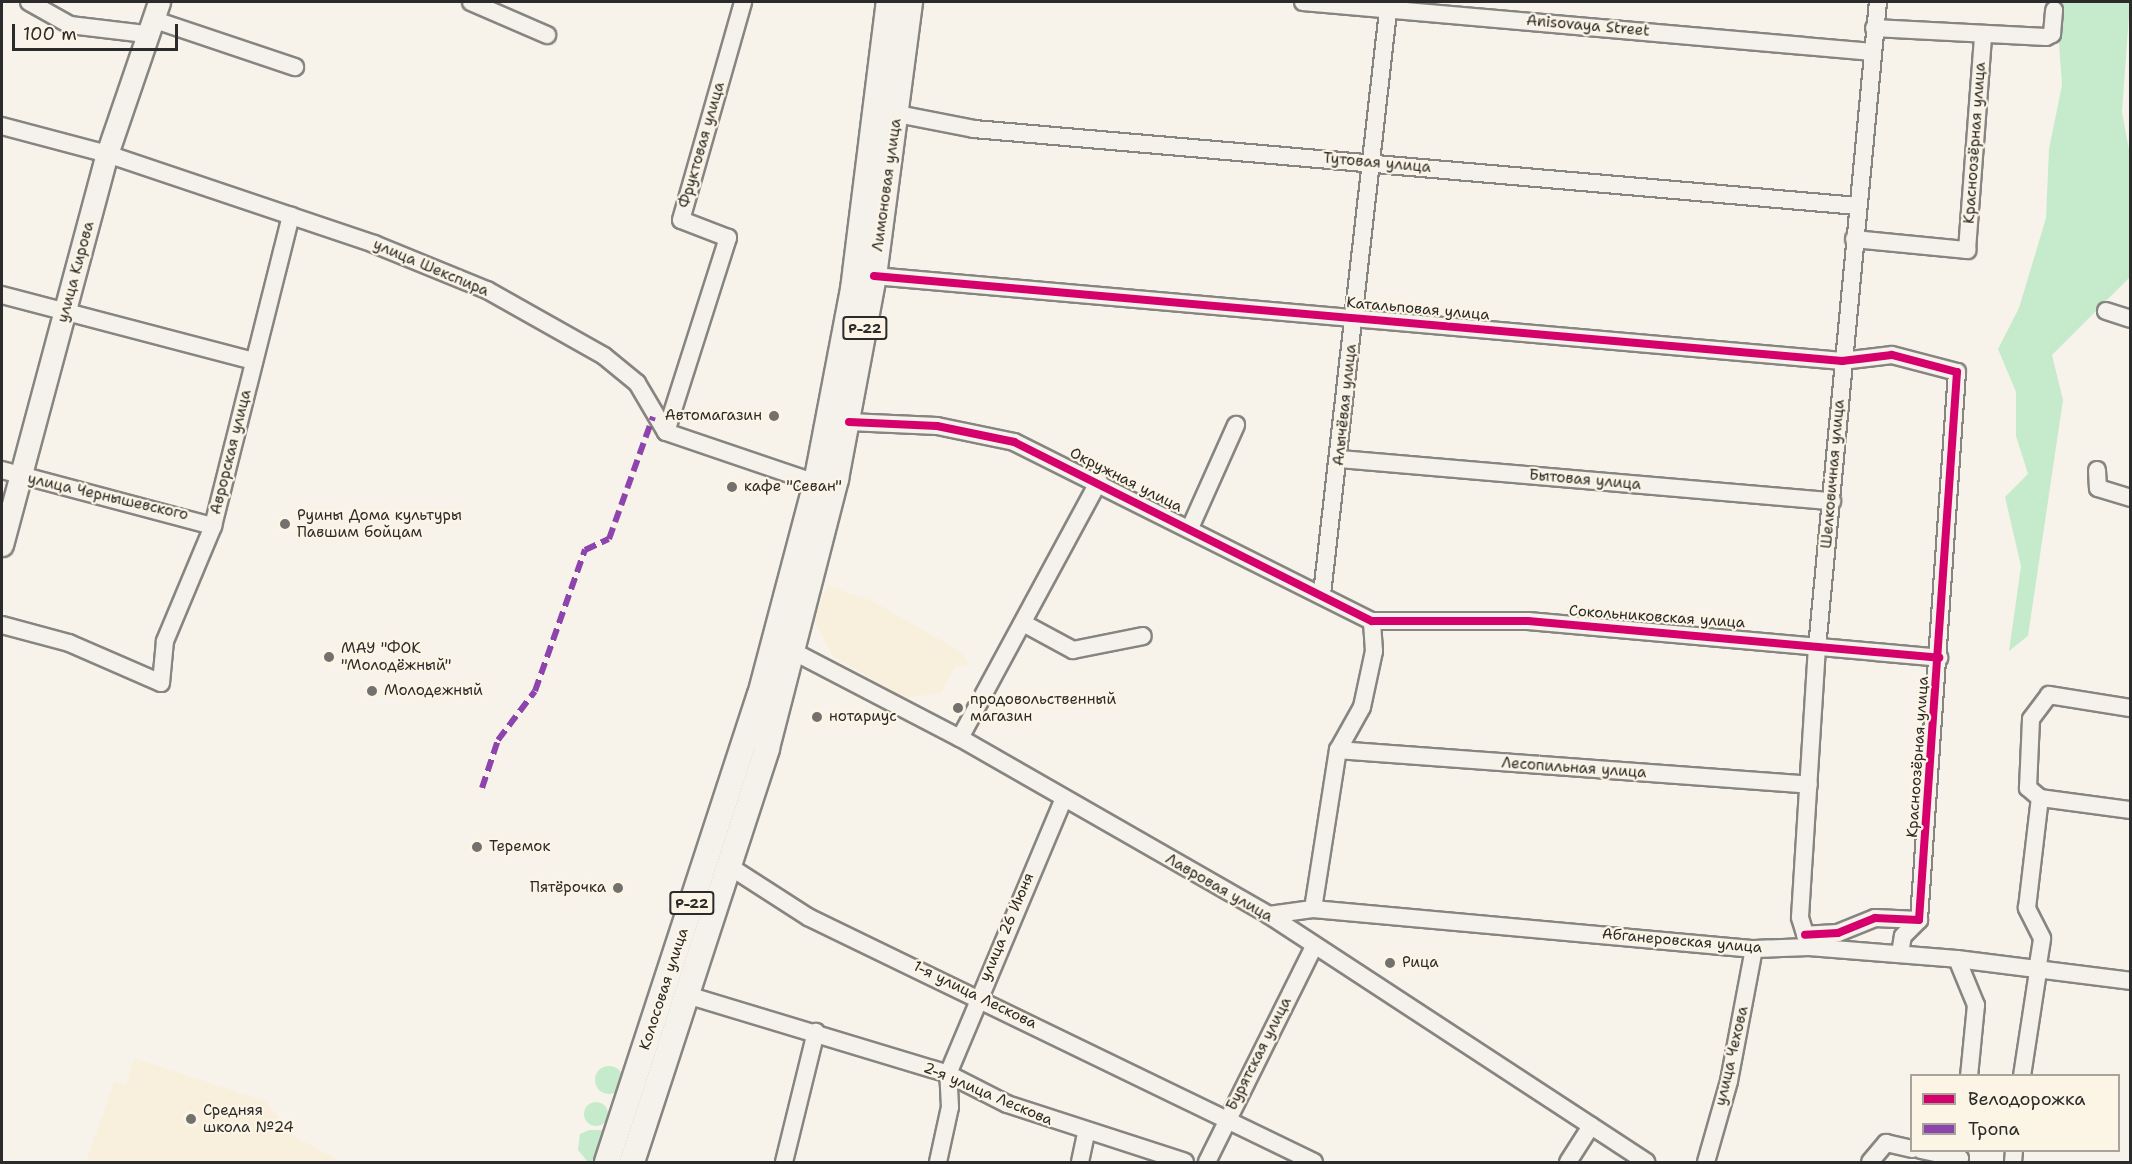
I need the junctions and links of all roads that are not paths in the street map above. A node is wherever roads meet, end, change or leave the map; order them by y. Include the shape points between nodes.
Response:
1 (28, 2) edge
2 (743, 2) edge
3 (889, 2) edge
4 (910, 2) edge
5 (1303, 2) edge
6 (1878, 2) edge
7 (480, 4) edge
8 (1389, 5) edge
9 (2054, 10) dead end
10 (152, 18) edge
11 (1874, 28) junction
12 (547, 35) dead end
13 (1983, 35) junction
14 (1873, 52) junction
15 (295, 67) dead end
16 (897, 114) junction
17 (2, 126) edge
18 (107, 154) junction
19 (1371, 162) junction
20 (1858, 206) junction
21 (291, 216) junction
22 (1854, 239) junction
23 (874, 276) junction
24 (2, 295) edge
25 (2106, 311) dead end
26 (65, 312) junction
27 (1354, 316) junction
28 (2130, 319) edge
29 (254, 361) junction
30 (1842, 361) junction
31 (1957, 372) joint
32 (849, 422) junction
33 (1236, 425) dead end
34 (666, 432) junction
35 (1339, 459) junction
36 (2097, 470) dead end
37 (11, 473) edge
38 (1100, 481) junction
39 (816, 483) junction
40 (2130, 498) edge
41 (1832, 501) junction
42 (213, 526) junction
43 (1190, 528) junction
44 (2, 545) edge
45 (1322, 594) junction
46 (1372, 621) junction
47 (1023, 623) junction
48 (2, 624) edge
49 (1143, 636) dead end
50 (784, 646) junction
51 (1817, 648) junction
52 (1939, 658) junction
53 (2130, 708) edge
54 (960, 738) junction
55 (1338, 750) junction
56 (1809, 785) junction
57 (1064, 798) junction
58 (2040, 798) junction
59 (2130, 810) edge
60 (729, 866) junction
61 (1313, 909) junction
62 (1269, 915) junction
63 (1919, 920) junction
64 (1807, 941) junction
65 (1314, 946) junction
66 (1754, 949) junction
67 (1900, 954) junction
68 (1957, 959) junction
69 (2037, 971) junction
70 (2130, 981) edge
71 (687, 995) junction
72 (978, 996) junction
73 (816, 1032) junction
74 (948, 1074) junction
75 (1969, 1074) edge
76 (2022, 1074) edge
77 (1226, 1118) junction
78 (1591, 1126) junction
79 (1086, 1133) junction
80 (1910, 1149) edge
81 (1932, 1152) edge
82 (1960, 1157) edge
83 (607, 1162) edge
84 (632, 1162) edge
85 (784, 1162) edge
86 (938, 1162) edge
87 (1080, 1162) edge
88 (1185, 1162) edge
89 (1207, 1162) edge
90 (1314, 1162) edge
91 (1568, 1162) edge
92 (1646, 1162) edge
93 (1706, 1162) edge
94 (1870, 1162) edge

1 - 10 street via 70,25
2 - 34 street, Фруктовая улица via 681,220 728,238
3 - 39 highway, Лимоновая улица / Р-22 via 853,289
4 - 16 highway, Лимоновая улица / Р-22
5 - 8 street, Anisovaya Street
6 - 11 street, Шелковичная улица
7 - 12 street
8 - 14 street, Anisovaya Street
8 - 19 street, Алычёвая улица
9 - 13 street via 2052,34 2046,37
10 - 15 street
10 - 18 main road, улица Кирова
11 - 13 street
11 - 14 street, Шелковичная улица
13 - 22 street, Красноозёрная улица via 1967,250
14 - 20 street, Шелковичная улица
16 - 19 street, Тутовая улица via 974,129
16 - 23 highway, Лимоновая улица / Р-22
17 - 18 street, улица Шекспира
18 - 21 street, улица Шекспира
18 - 26 main road, улица Кирова
19 - 20 street, Тутовая улица
19 - 27 street, Алычёвая улица
20 - 22 street, Шелковичная улица
21 - 29 street, Аврорская улица
21 - 34 street, улица Шекспира via 487,290 604,356 637,383
22 - 30 street, Шелковичная улица
23 - 27 street, Катальповая улица
23 - 32 highway, Лимоновая улица / Р-22
24 - 26 street
25 - 28 street
26 - 29 street
26 - 37 main road, улица Кирова
27 - 30 street, Катальповая улица
27 - 35 street, Алычёвая улица
29 - 42 street, Аврорская улица
30 - 31 street, Катальповая улица via 1892,355
30 - 41 street, Шелковичная улица
31 - 52 street, Красноозёрная улица
32 - 38 street, Окружная улица via 937,426 1014,442
32 - 50 highway, Лимоновая улица / Р-22
33 - 43 street
34 - 39 street
35 - 41 street, Бытовая улица
35 - 45 street, Алычёвая улица
36 - 40 street via 2098,488
37 - 42 street, улица Чернышевского
37 - 44 main road, улица Кирова
38 - 43 street, Окружная улица
38 - 47 street
39 - 50 highway, Лимоновая улица / Р-22
41 - 51 street, Шелковичная улица
42 - 48 street, Аврорская улица via 165,641 161,683 69,643
43 - 45 street, Окружная улица
45 - 46 street, Окружная улица
46 - 51 street, Сокольниковская улица via 1528,621 1772,639
46 - 55 street via 1374,651 1362,707
47 - 49 street via 1073,650
47 - 54 street
50 - 54 street, Лавровая улица
50 - 60 highway, Колосовая улица / Р-22
50 - 83 highway, Колосовая улица / Р-22
51 - 52 street, Сокольниковская улица
51 - 56 street, Шелковичная улица
52 - 63 street, Красноозёрная улица
53 - 58 street via 2049,695 2031,719 2028,788
54 - 57 street, Лавровая улица
55 - 56 street, Лесопильная улица
55 - 61 street
56 - 64 street, Шелковичная улица via 1800,918
57 - 62 street, Лавровая улица
57 - 72 street, улица 26 Июня
58 - 59 street
58 - 69 street via 2027,908 2042,938
60 - 71 highway, Колосовая улица / Р-22
60 - 72 street, 1-я улица Лескова via 808,917
61 - 62 street, Абганеровская улица
61 - 66 street, Абганеровская улица
62 - 65 street, Лавровая улица
63 - 64 street via 1875,918
63 - 67 street via 1903,936
64 - 66 street, Абганеровская улица
64 - 67 street, Абганеровская улица
65 - 77 street, Бурятская улица
65 - 78 street, Лавровая улица
66 - 93 street, улица Чехова via 1729,1081
67 - 68 street, Абганеровская улица
68 - 69 street, Абганеровская улица
68 - 75 street via 1976,1005
69 - 70 street, Абганеровская улица
69 - 76 street
71 - 73 street, 2-я улица Лескова
71 - 84 highway, Колосовая улица / Р-22
72 - 74 street, улица 26 Июня
72 - 77 street, 1-я улица Лескова
73 - 74 street, 2-я улица Лескова
73 - 85 street
74 - 79 street, 2-я улица Лескова via 1007,1104
74 - 86 street, улица 26 Июня via 950,1107
77 - 89 street, Бурятская улица
77 - 90 street, 1-я улица Лескова
78 - 91 street
78 - 92 street, Лавровая улица
79 - 87 street
79 - 88 street, 2-я улица Лескова
80 - 94 street via 1886,1143
81 - 82 street

